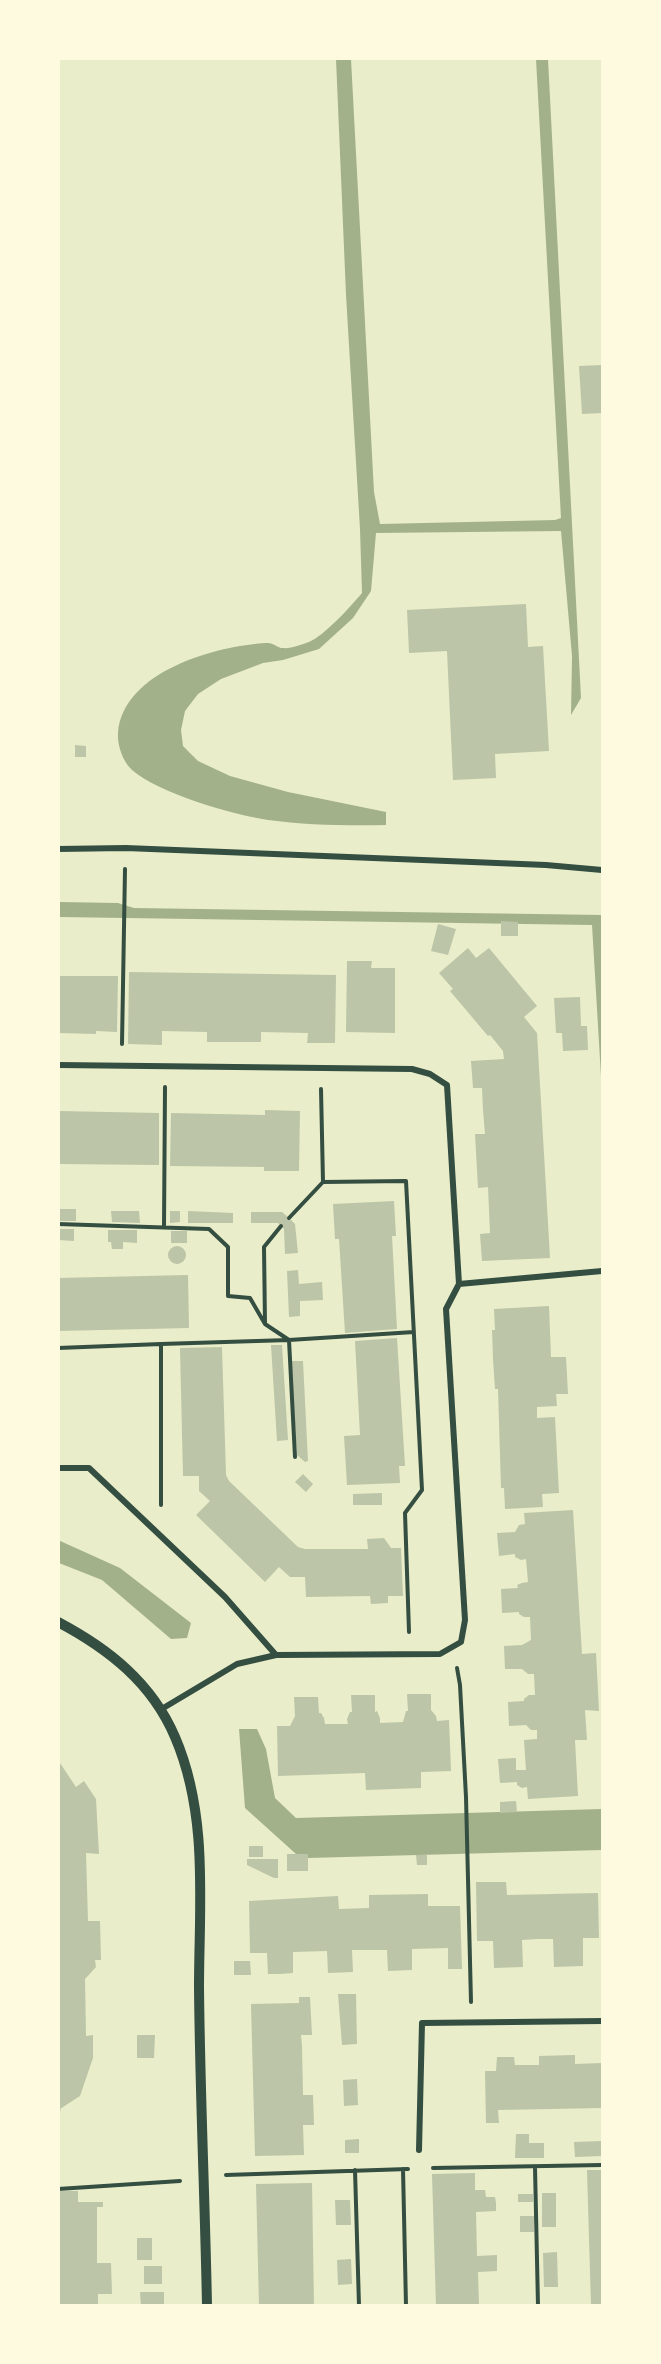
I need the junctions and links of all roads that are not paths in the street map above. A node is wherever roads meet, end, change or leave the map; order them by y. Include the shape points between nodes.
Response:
1 (58, 849) edge
2 (603, 870) edge
3 (58, 1065) edge
4 (603, 1271) edge
5 (459, 1284) junction
6 (58, 1468) edge
7 (58, 1622) edge
8 (276, 1655) junction
9 (160, 1710) junction
10 (603, 2021) edge
11 (419, 2150) dead end
12 (207, 2306) edge

1 - 2 street
3 - 5 street via 412,1069 430,1074 447,1085
4 - 5 street
5 - 8 street via 446,1309 465,1620 461,1642 440,1654
6 - 8 street via 89,1468 225,1597
7 - 9 street via 113,1656 138,1678
8 - 9 street via 237,1664
9 - 12 street via 175,1736 195,1808 201,1868
10 - 11 street via 422,2023

